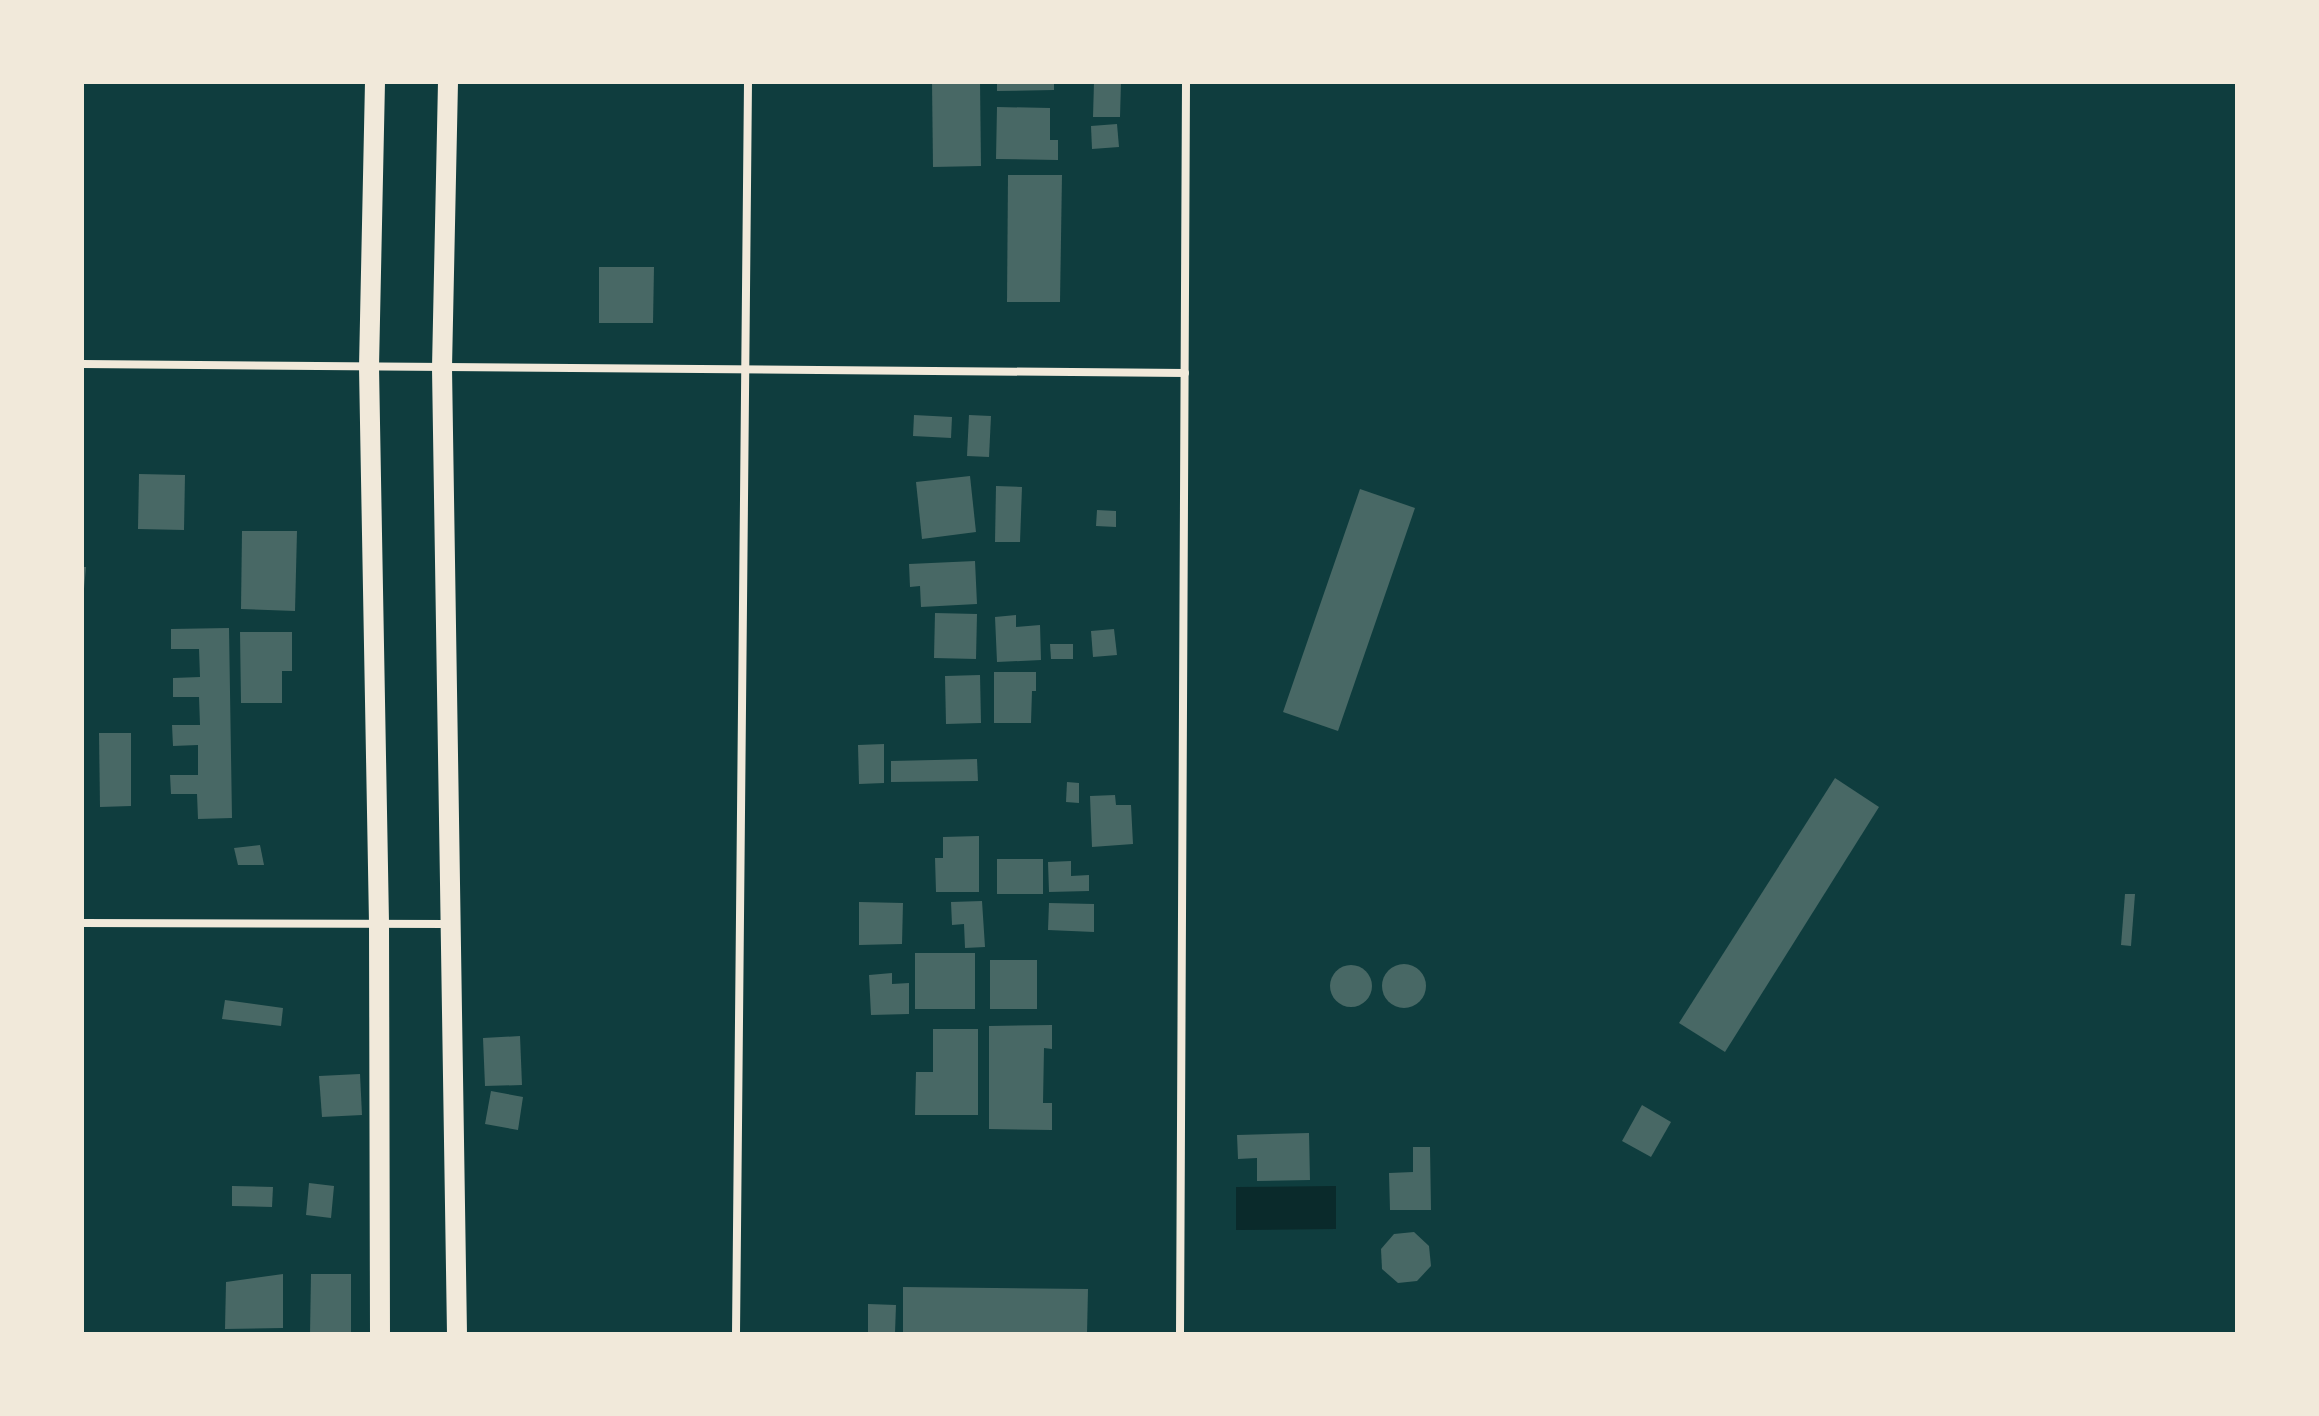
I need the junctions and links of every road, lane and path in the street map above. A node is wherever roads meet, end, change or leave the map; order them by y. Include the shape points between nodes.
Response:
1 (375, 82) edge
2 (448, 82) edge
3 (748, 82) edge
4 (1186, 82) edge
5 (82, 364) edge
6 (369, 367) junction
7 (442, 368) junction
8 (744, 368) junction
9 (1185, 373) junction
10 (82, 923) edge
11 (379, 923) junction
12 (451, 924) junction
13 (380, 1334) edge
14 (457, 1334) edge
15 (736, 1334) edge
16 (1180, 1334) edge

1 - 6 main road
2 - 7 main road
3 - 8 street
4 - 9 street
5 - 6 street
6 - 7 street
6 - 11 main road
7 - 8 street
7 - 12 main road
8 - 9 street
8 - 15 street
9 - 16 street
10 - 11 street
11 - 12 street
11 - 13 main road
12 - 14 main road

